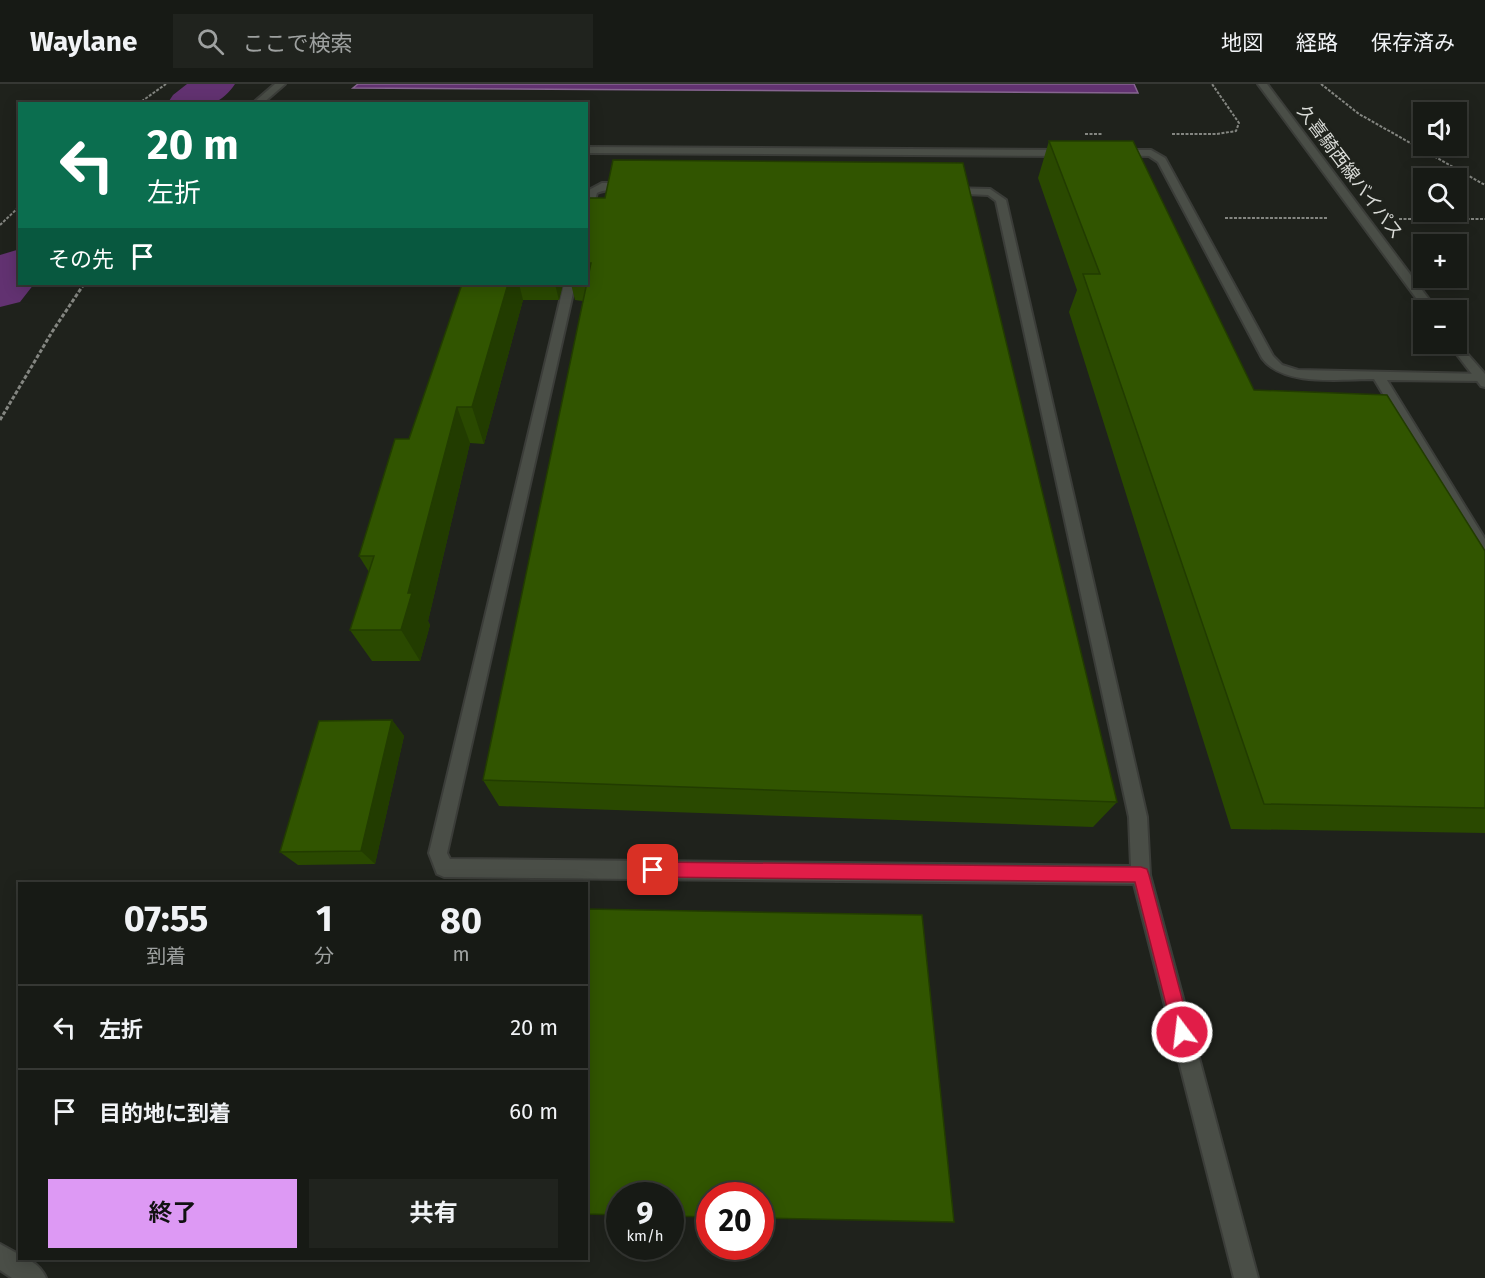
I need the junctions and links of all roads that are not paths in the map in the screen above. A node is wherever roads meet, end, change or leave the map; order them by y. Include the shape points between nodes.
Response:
1 (281, 84) edge
2 (1262, 84) edge
3 (258, 102) edge
4 (588, 150) edge
5 (1083, 153) edge
6 (1106, 153) edge
7 (649, 187) edge
8 (931, 191) edge
9 (588, 204) edge
10 (570, 285) edge
11 (1424, 300) edge
12 (1462, 354) edge
13 (1378, 376) junction
14 (1482, 380) edge
15 (1485, 551) edge
16 (1141, 875) junction
17 (0, 1256) edge
18 (34, 1278) edge
19 (1246, 1278) edge

1 - 3 main road
2 - 11 main road, 久喜騎西線バイパス
4 - 5 main road
6 - 13 main road via 1151,153 1162,160 1268,358 1278,368 1298,374
7 - 9 main road via 602,186 591,191
8 - 16 main road via 990,192 1000,200 1138,817
10 - 16 main road via 438,853 444,868
12 - 14 main road
13 - 14 main road
13 - 15 main road
16 - 19 main road
17 - 18 main road

